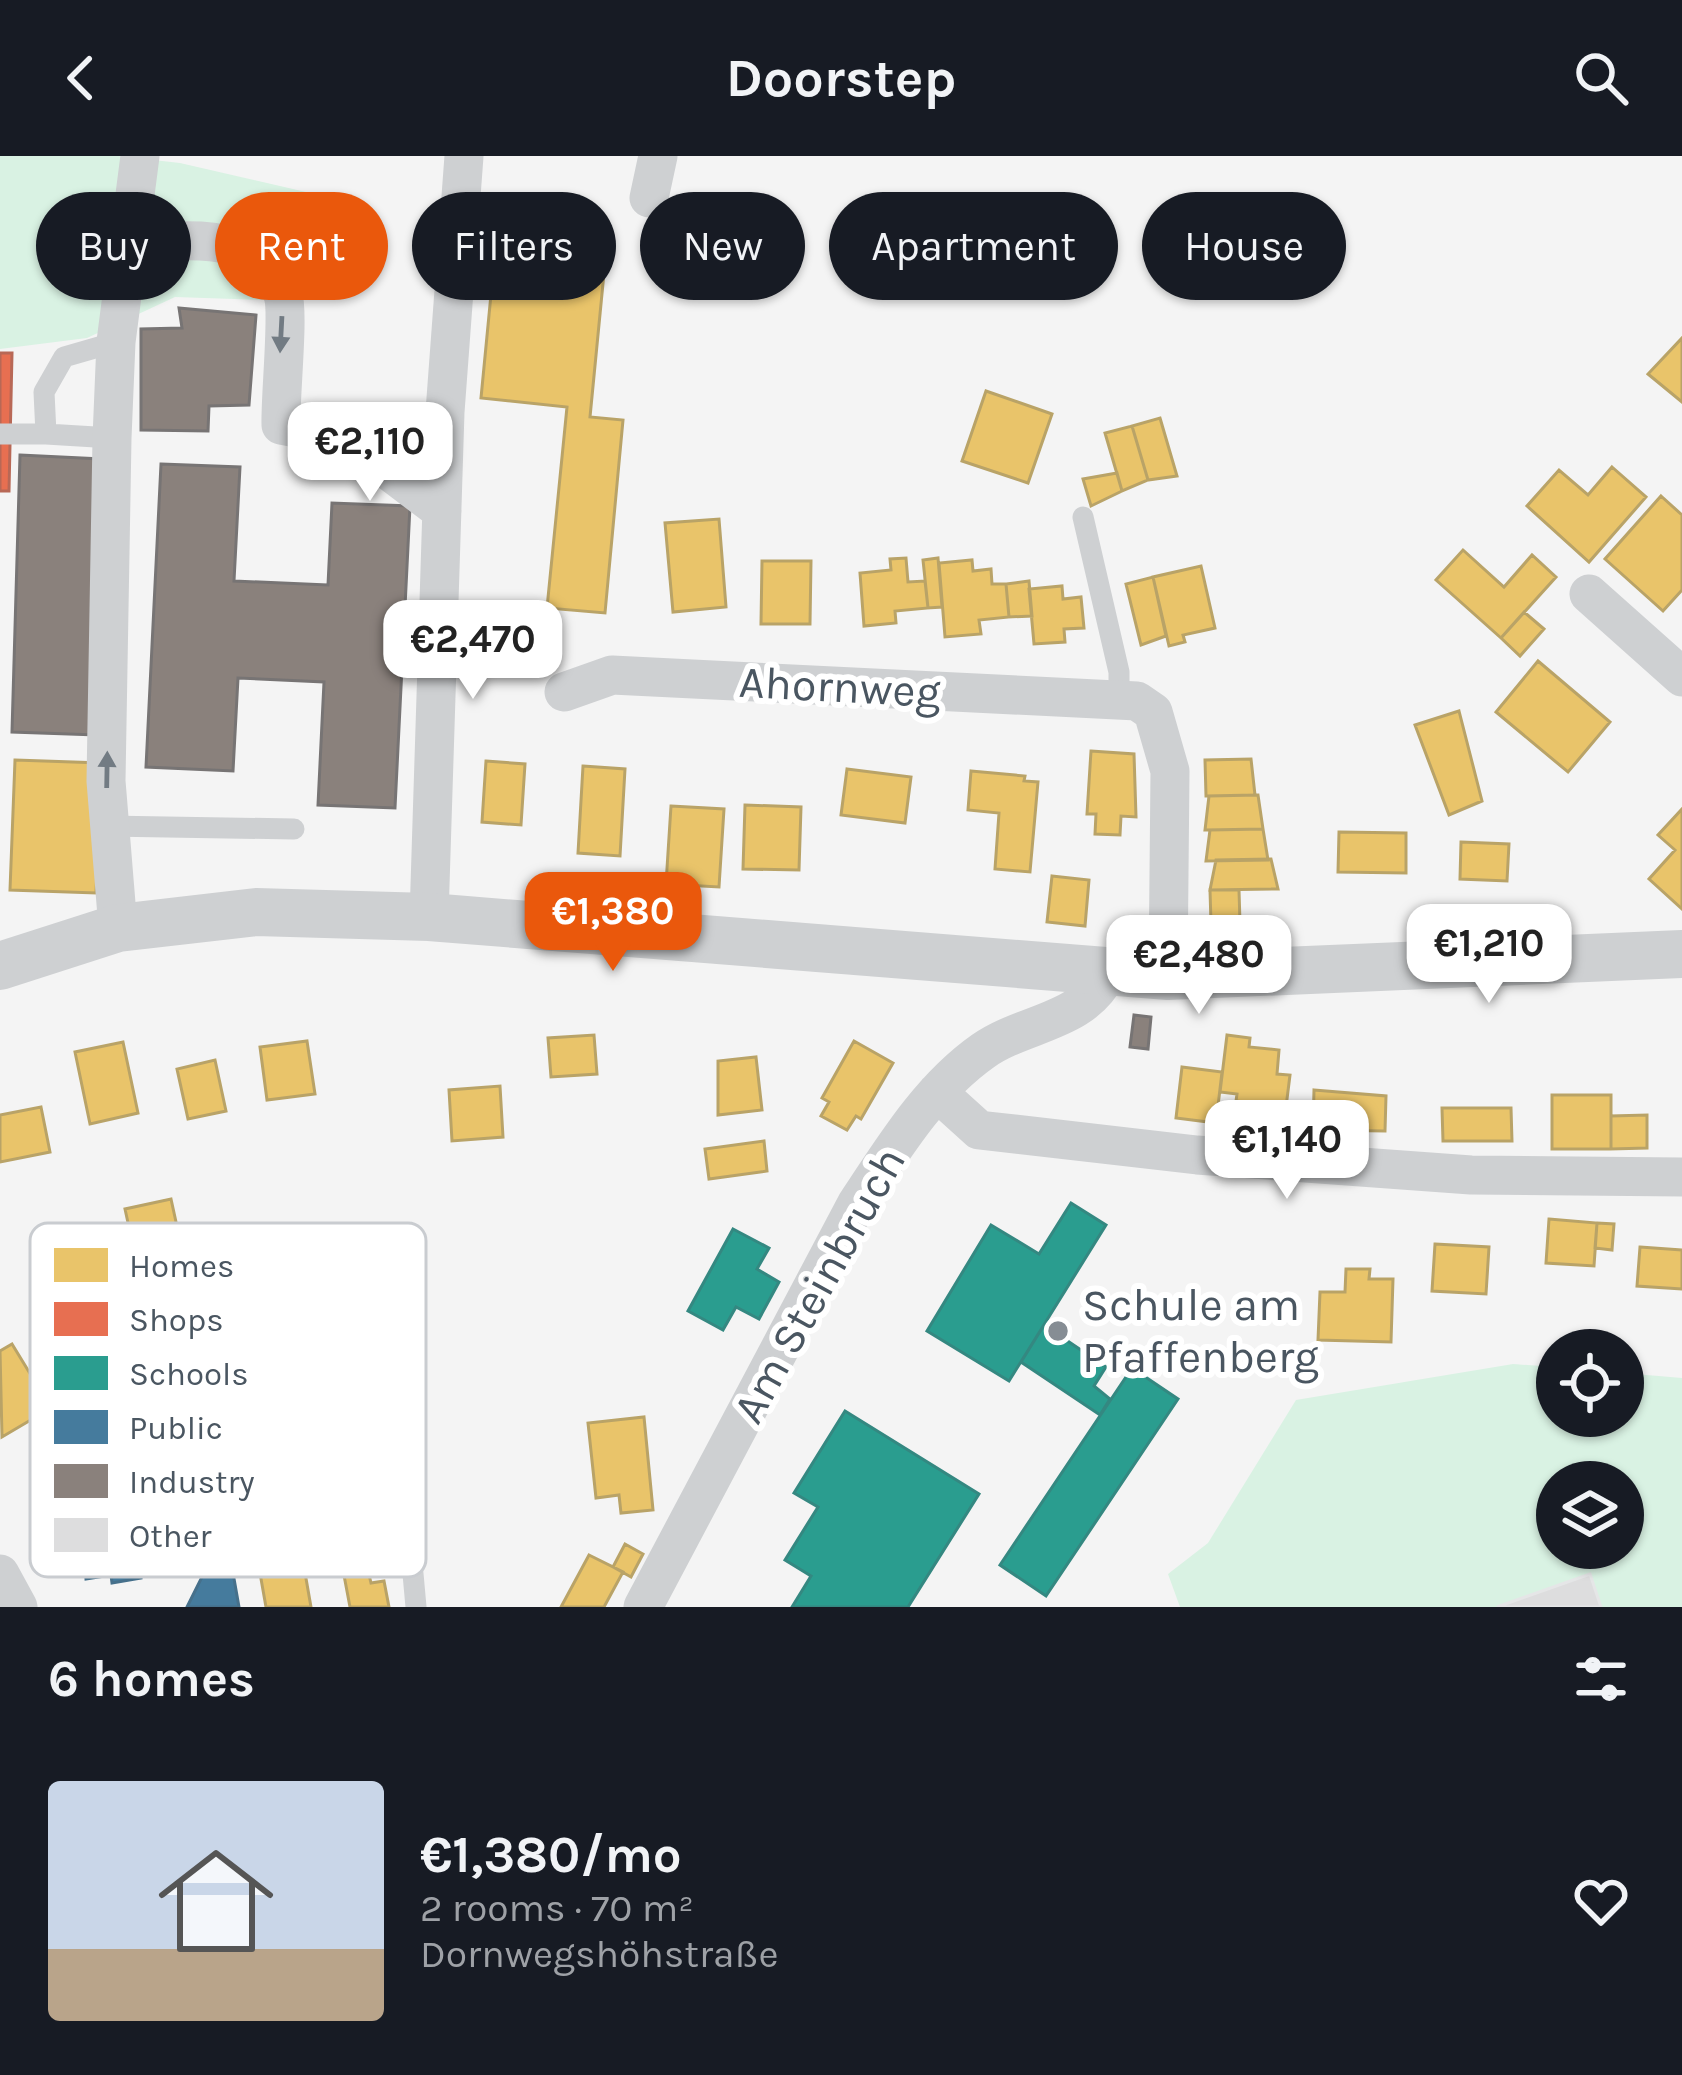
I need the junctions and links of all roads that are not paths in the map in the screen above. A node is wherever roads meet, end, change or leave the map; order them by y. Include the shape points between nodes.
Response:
1 (140, 156) edge
2 (464, 156) edge
3 (658, 156) edge
4 (135, 192) edge
5 (650, 192) edge
6 (191, 239) edge
7 (121, 300) edge
8 (116, 343) junction
9 (0, 434) edge
10 (46, 434) junction
11 (112, 438) junction
12 (442, 511) junction
13 (1084, 517) dead end
14 (1589, 594) dead end
15 (1682, 677) edge
16 (564, 692) dead end
17 (1120, 700) junction
18 (107, 826) junction
19 (294, 829) dead end
20 (429, 917) junction
21 (118, 928) junction
22 (1682, 954) edge
23 (0, 966) edge
24 (1107, 974) junction
25 (1168, 976) junction
26 (937, 1092) junction
27 (1682, 1177) edge
28 (0, 1574) edge
29 (413, 1577) edge
30 (18, 1607) edge
31 (416, 1607) edge
32 (643, 1607) edge

1 - 4 street
2 - 12 street
3 - 5 street
6 -> 12 street via 251,251 283,295 281,425 344,437
7 - 8 street
8 - 10 lane via 64,357 44,392
8 - 11 street
9 - 10 lane
10 - 11 lane
18 -> 11 street
12 - 20 street
13 - 17 lane
14 - 15 street
16 - 17 street, Ahornweg via 612,676
17 - 25 street via 1154,712 1170,771
18 - 19 lane
18 - 21 street
20 - 21 street via 256,912
20 - 24 street
21 - 23 street
22 - 25 street
24 - 25 street
24 - 26 street, Am Steinbruch via 1089,1001 985,1049
26 - 27 street via 979,1130 1197,1155 1471,1174
26 - 32 street, Am Steinbruch via 857,1203
28 - 30 street
29 - 31 lane

